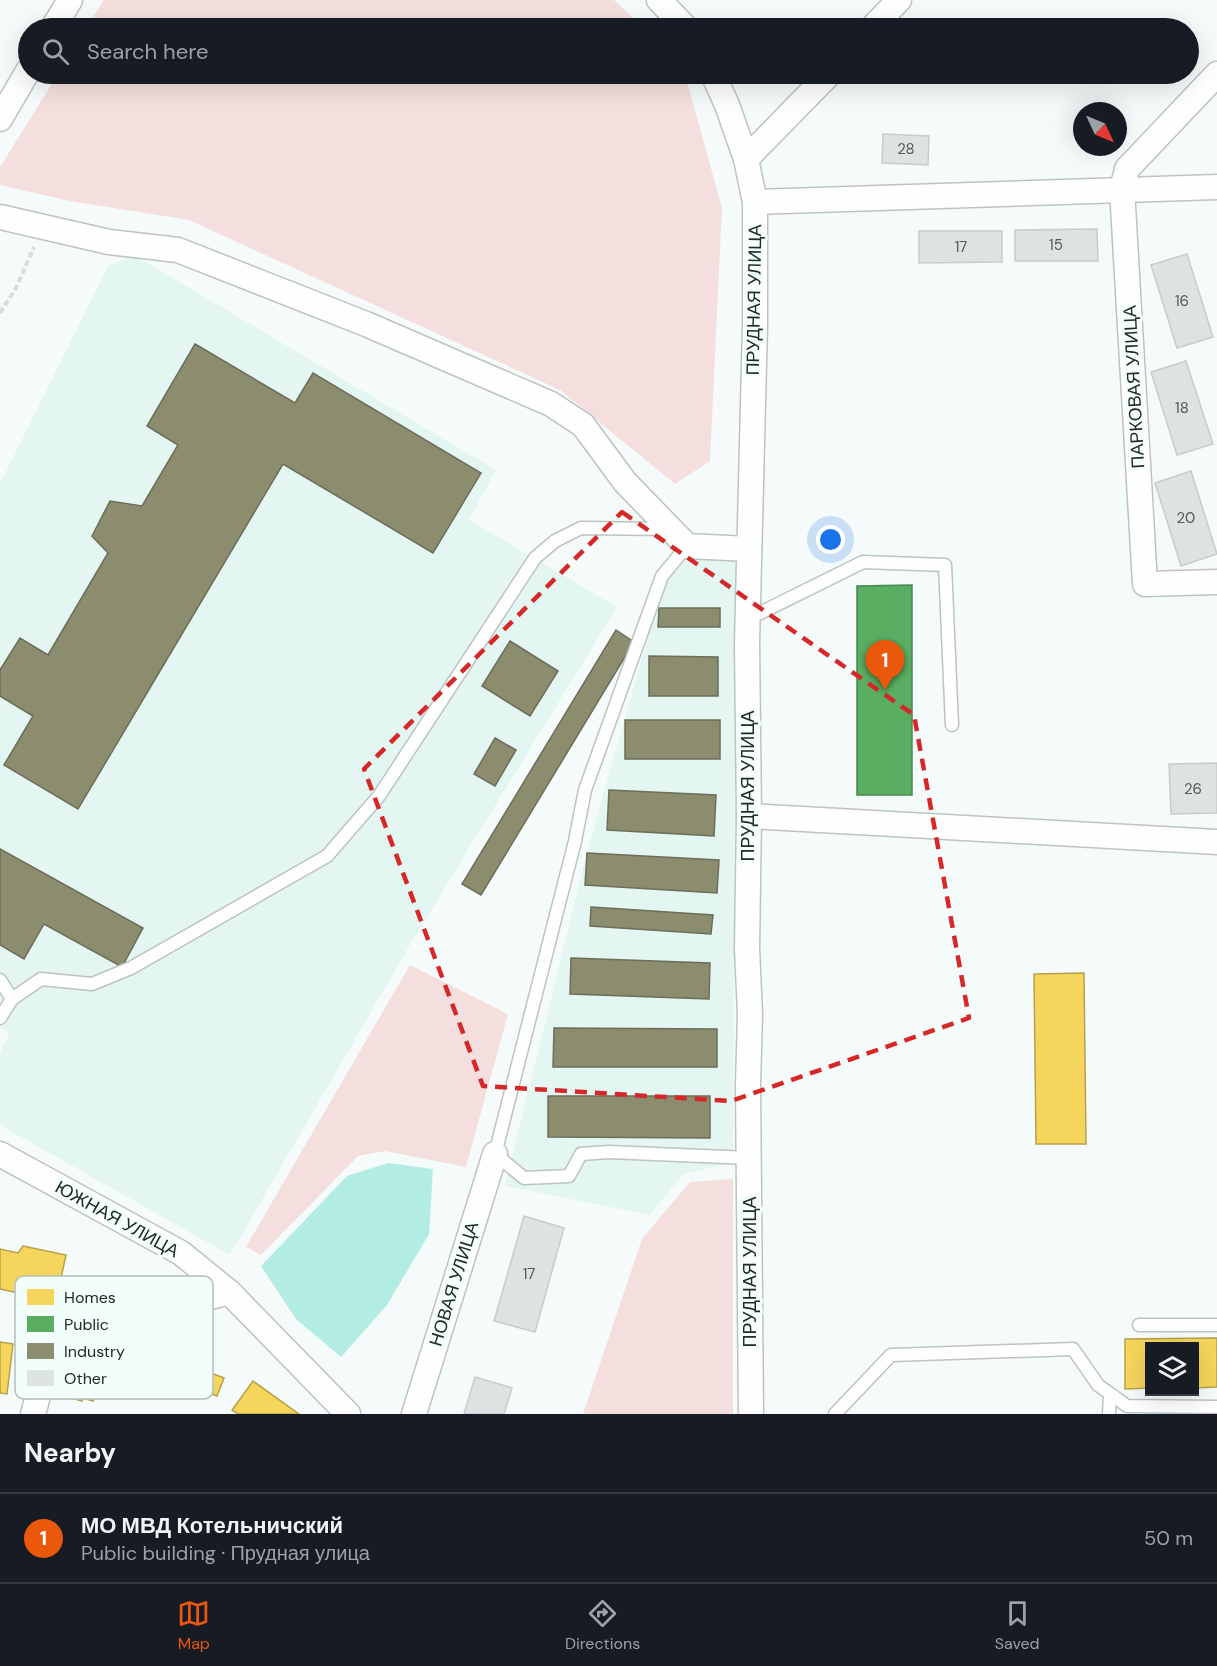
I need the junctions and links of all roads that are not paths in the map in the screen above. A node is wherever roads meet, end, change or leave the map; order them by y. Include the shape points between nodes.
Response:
1 (70, 0) edge
2 (659, 0) edge
3 (899, 0) edge
4 (59, 18) edge
5 (676, 18) edge
6 (882, 18) edge
7 (1217, 74) edge
8 (20, 84) edge
9 (718, 84) edge
10 (818, 84) edge
11 (0, 119) edge
12 (746, 159) junction
13 (1217, 187) edge
14 (1122, 189) junction
15 (755, 202) junction
16 (0, 216) edge
17 (679, 537) junction
18 (749, 549) junction
19 (1217, 582) edge
20 (748, 619) junction
21 (952, 725) dead end
22 (749, 816) junction
23 (1217, 842) edge
24 (0, 980) edge
25 (12, 999) junction
26 (0, 1018) edge
27 (0, 1154) edge
28 (495, 1155) junction
29 (749, 1158) junction
30 (209, 1276) edge
31 (213, 1279) edge
32 (229, 1292) junction
33 (213, 1296) edge
34 (1139, 1325) dead end
35 (1217, 1325) edge
36 (1110, 1394) junction
37 (37, 1399) edge
38 (1217, 1407) edge
39 (33, 1414) edge
40 (348, 1414) edge
41 (414, 1414) edge
42 (752, 1414) edge
43 (836, 1414) edge
44 (1109, 1414) edge

1 - 4 street
2 - 5 street
3 - 6 street
7 - 14 street, ПАРКОВАЯ УЛИЦА via 1127,169
8 - 11 street
9 - 12 street, ПРУДНАЯ УЛИЦА
10 - 12 street
12 - 15 street, ПРУДНАЯ УЛИЦА
13 - 14 street
14 - 15 street
14 - 19 street, ПАРКОВАЯ УЛИЦА via 1145,585
15 - 18 street, ПРУДНАЯ УЛИЦА
16 - 17 street via 109,242 178,250 366,324 551,404 582,425 625,482
17 - 18 street
17 - 25 lane via 581,528 555,541 534,558 378,796 327,856 131,968 93,984 41,979
17 - 28 lane via 585,790
18 - 20 street, ПРУДНАЯ УЛИЦА
20 - 21 lane via 863,562 945,565
20 - 22 street, ПРУДНАЯ УЛИЦА
22 - 23 street
22 - 29 street, ПРУДНАЯ УЛИЦА
24 - 25 lane
25 - 26 lane
27 - 30 street, ЮЖНАЯ УЛИЦА via 181,1253
28 - 29 lane via 524,1178 568,1176 580,1154
28 - 41 street, НОВАЯ УЛИЦА
29 - 42 street, ПРУДНАЯ УЛИЦА
31 - 32 street, ЮЖНАЯ УЛИЦА
32 - 33 street
32 - 40 street, ЮЖНАЯ УЛИЦА
34 - 35 lane
36 - 38 lane via 1127,1406
36 - 43 lane via 1098,1385 1073,1349 891,1355
36 - 44 lane
37 - 39 street

